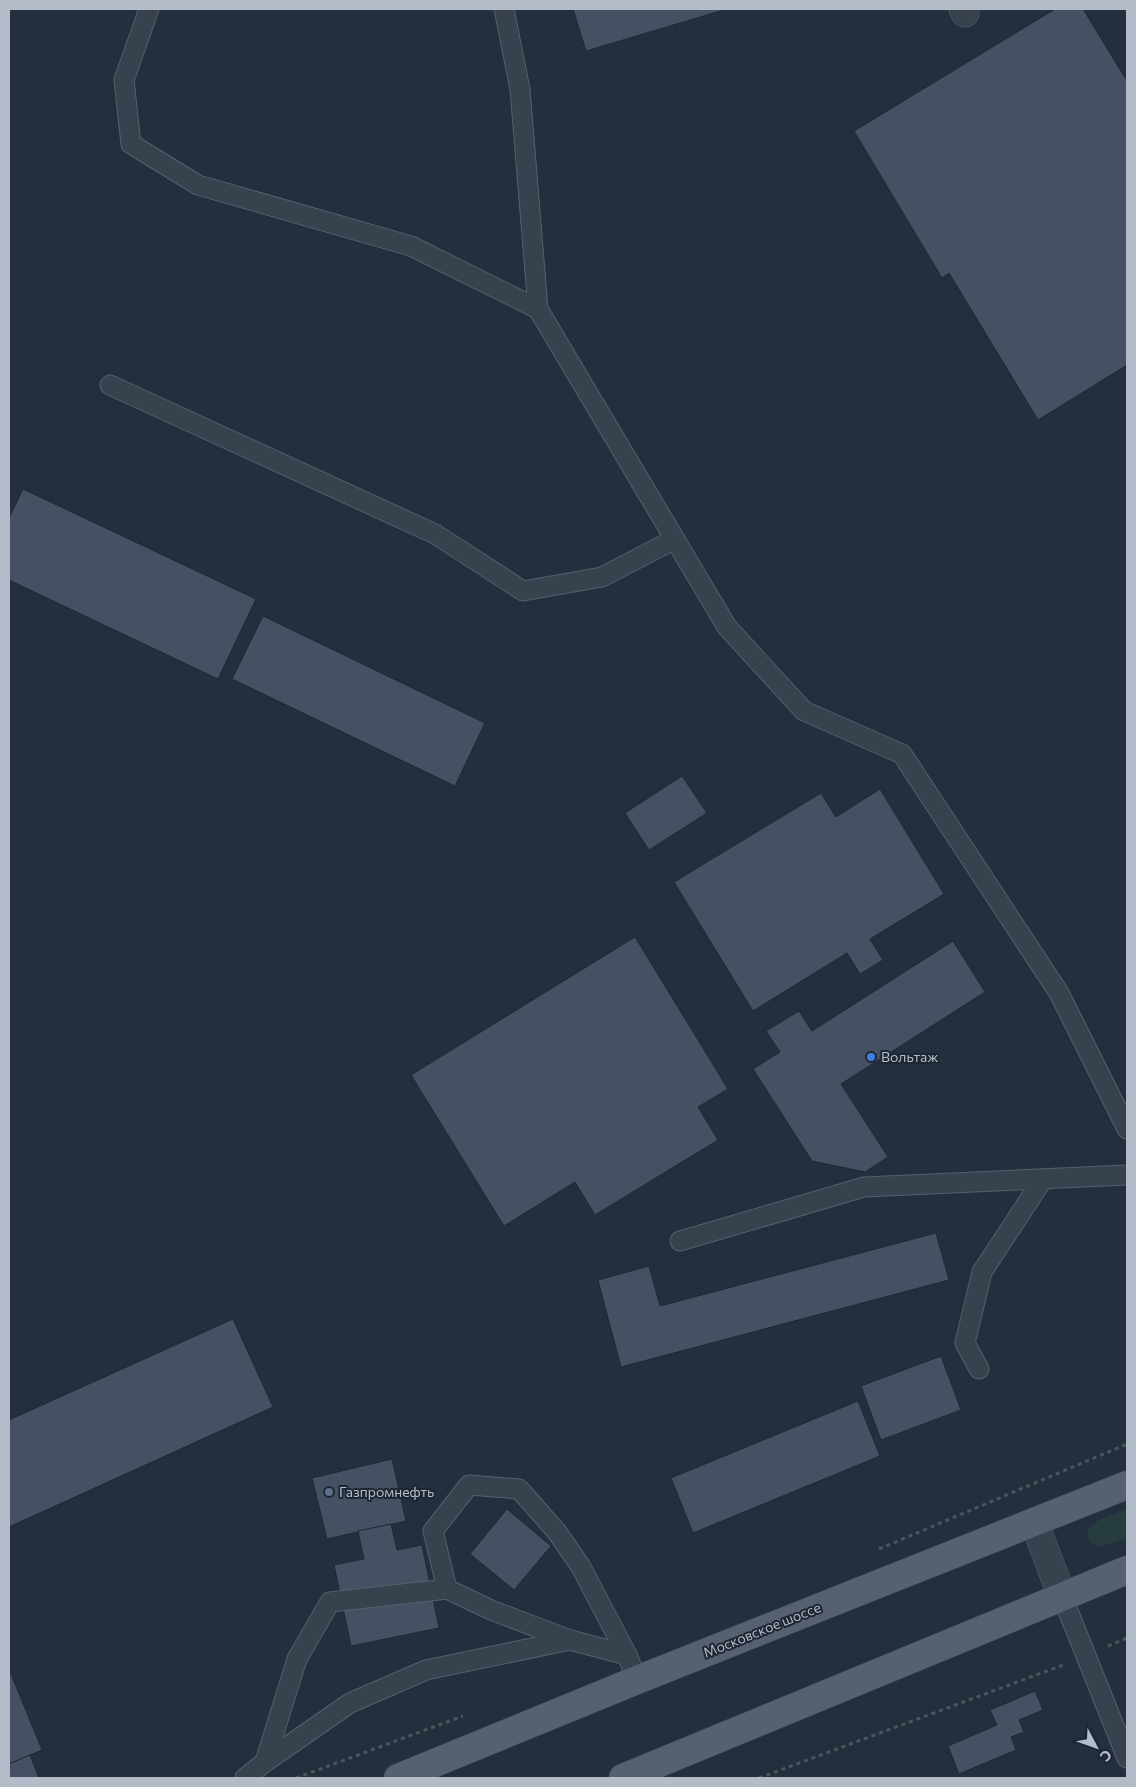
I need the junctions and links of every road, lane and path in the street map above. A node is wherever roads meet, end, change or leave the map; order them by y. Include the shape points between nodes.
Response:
1 (149, 9) edge
2 (504, 9) edge
3 (538, 309) junction
4 (110, 385) dead end
5 (675, 539) junction
6 (1127, 1129) edge
7 (1127, 1175) edge
8 (1043, 1179) junction
9 (680, 1241) dead end
10 (979, 1369) dead end
11 (1127, 1484) edge
12 (1034, 1522) junction
13 (1127, 1570) edge
14 (447, 1589) junction
15 (1062, 1596) junction
16 (1127, 1638) edge
17 (570, 1640) junction
18 (1086, 1656) junction
19 (632, 1667) junction
20 (1127, 1758) edge
21 (265, 1762) junction
22 (245, 1778) edge
23 (398, 1778) edge
24 (623, 1778) edge
25 (759, 1778) edge

1 - 3 lane via 124,80 132,144 198,185 411,246
2 - 3 lane via 520,89
3 - 5 lane
4 - 5 lane via 435,534 523,591 602,577
5 - 6 lane via 727,628 804,711 902,754 1059,993
7 - 8 lane
8 - 9 lane via 864,1187
8 - 10 lane via 982,1272 965,1343
11 - 12 main road, Московское шоссе
12 - 15 street
12 - 19 main road, Московское шоссе
13 - 15 main road
14 - 17 lane via 491,1610
14 - 19 lane via 433,1531 469,1485 519,1489 557,1532 581,1567
14 - 21 lane via 330,1602 296,1659
15 - 18 lane
15 - 24 main road
16 - 18 path
17 - 19 lane
17 - 21 lane via 426,1670 350,1703
18 - 20 lane
18 - 25 path
19 - 23 main road, Московское шоссе
21 - 22 lane

